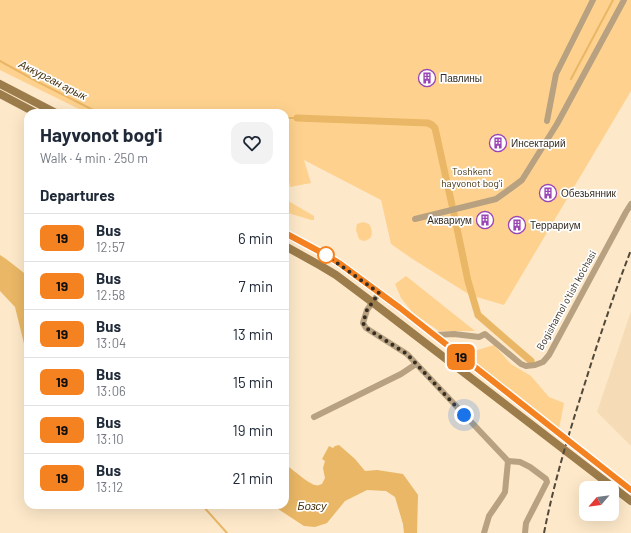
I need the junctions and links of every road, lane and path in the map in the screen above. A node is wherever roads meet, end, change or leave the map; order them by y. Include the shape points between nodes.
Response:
1 (593, 0) edge
2 (624, 0) edge
3 (0, 84) edge
4 (0, 94) edge
5 (28, 109) edge
6 (48, 109) edge
7 (547, 121) dead end
8 (631, 204) edge
9 (415, 219) dead end
10 (289, 235) edge
11 (289, 248) edge
12 (379, 293) junction
13 (372, 302) junction
14 (434, 335) junction
15 (416, 364) junction
16 (314, 417) dead end
17 (508, 461) junction
18 (631, 490) edge
19 (631, 501) edge
20 (484, 533) edge
21 (525, 533) edge

1 - 7 street via 556,74
2 - 9 street via 557,124 522,180 496,198
3 - 6 main road
4 - 5 main road
8 - 14 street, Bogishamol o'tish ko'chasi via 548,355 540,364 521,364 485,334 479,337
10 - 12 main road via 326,255
11 - 13 main road via 336,275
12 - 13 street
12 - 14 main road
13 - 15 street via 363,323 366,328 407,354
13 - 19 main road
14 - 18 main road
15 - 16 street
15 - 17 street
17 - 20 street via 504,492 489,516
17 - 21 street via 518,461 530,467 547,482 526,523

